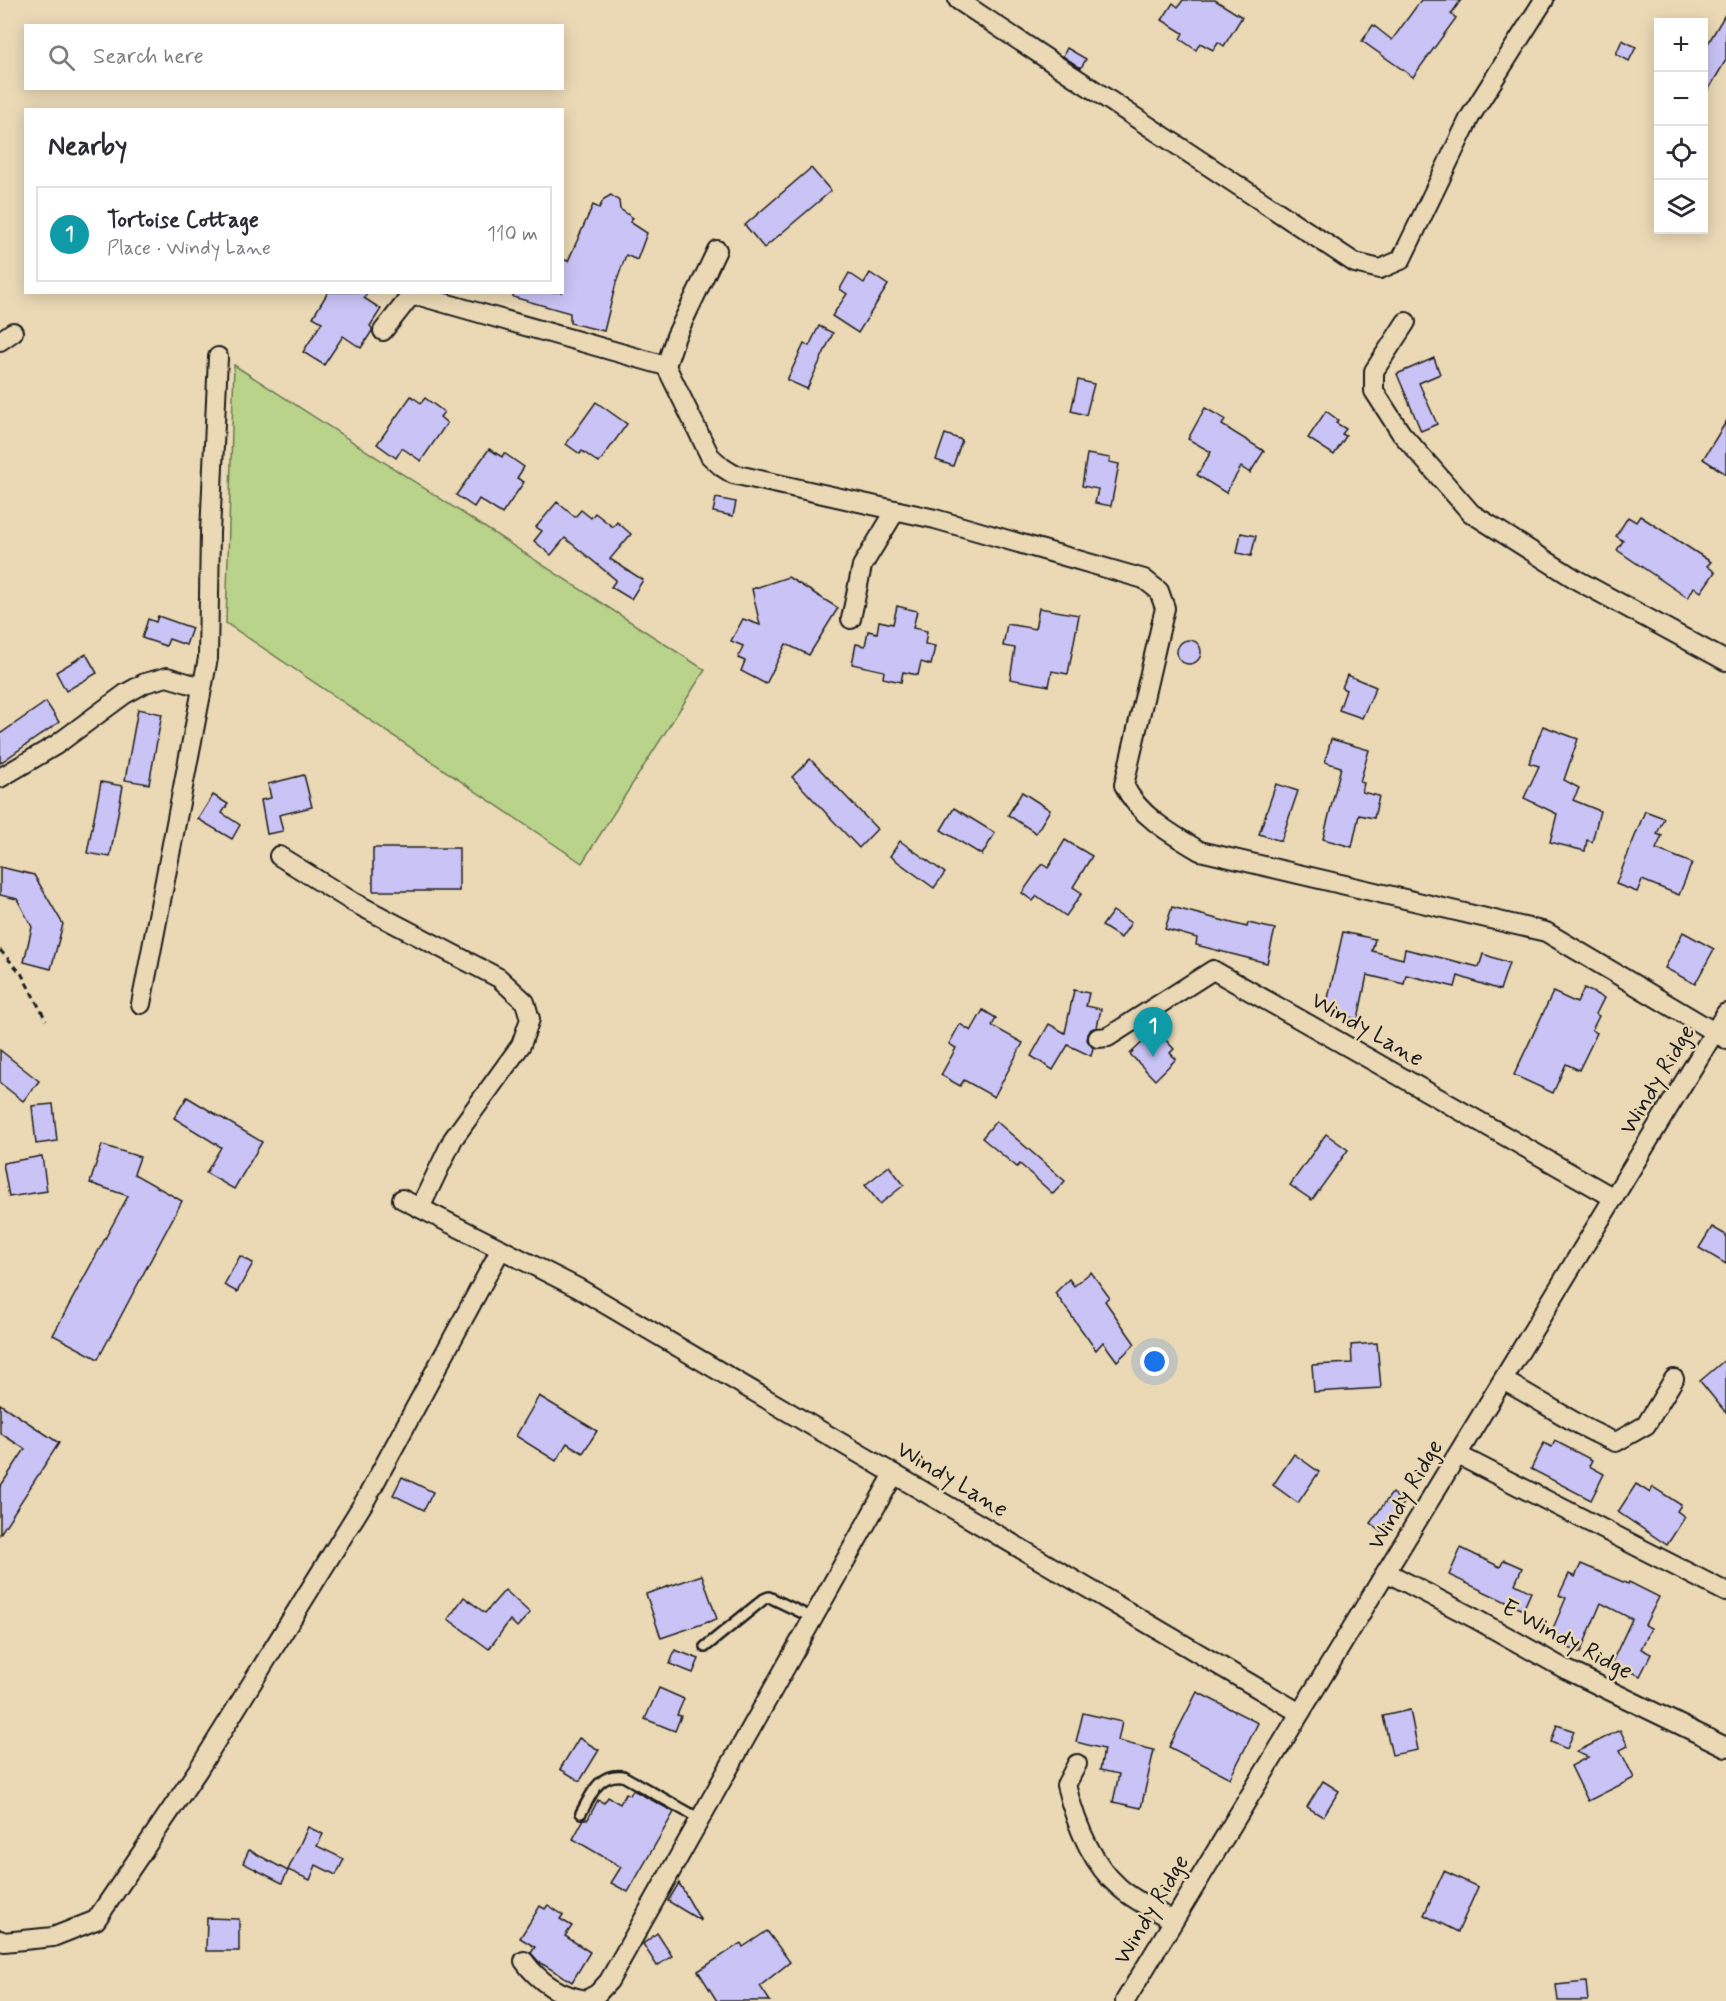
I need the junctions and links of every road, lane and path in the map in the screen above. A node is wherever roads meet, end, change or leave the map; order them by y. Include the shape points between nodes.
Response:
1 (958, 0) edge
2 (1544, 0) edge
3 (717, 250) dead end
4 (1406, 322) dead end
5 (383, 331) dead end
6 (218, 357) dead end
7 (666, 366) junction
8 (896, 510) junction
9 (851, 619) dead end
10 (1726, 661) edge
11 (201, 687) junction
12 (0, 778) edge
13 (279, 856) dead end
14 (0, 950) edge
15 (141, 1004) dead end
16 (1726, 1013) edge
17 (46, 1020) dead end
18 (1720, 1036) edge
19 (1098, 1038) dead end
20 (1614, 1198) junction
21 (402, 1199) dead end
22 (420, 1208) junction
23 (501, 1249) junction
24 (1674, 1379) dead end
25 (1504, 1381) junction
26 (1458, 1455) junction
27 (894, 1474) junction
28 (1386, 1572) junction
29 (1726, 1592) edge
30 (813, 1618) junction
31 (705, 1647) dead end
32 (1300, 1713) junction
33 (1726, 1747) edge
34 (1077, 1764) dead end
35 (581, 1813) dead end
36 (700, 1819) junction
37 (1173, 1921) junction
38 (0, 1940) edge
39 (524, 1961) dead end
40 (1125, 2001) edge

1 - 2 street via 1355,263 1380,269 1401,260 1470,117
3 - 7 street
4 - 10 street via 1374,371 1374,391 1401,433 1472,513 1577,580
5 - 7 street via 409,298 420,296
6 - 11 street via 208,658
7 - 8 street via 710,456 722,468 733,474
8 - 9 street via 862,566
8 - 18 street via 1144,579 1159,591 1165,608 1124,785 1131,800 1169,833 1200,851 1546,932
11 - 12 street via 167,677 144,683
11 - 15 street
13 - 22 street via 353,902 499,978 525,1002 530,1019 521,1045 453,1139
14 - 17 path via 21,973
16 - 18 street, Windy Ridge
18 - 20 street, Windy Ridge
19 - 20 street, Windy Lane via 1108,1036 1213,970
20 - 25 street, Windy Ridge
21 - 22 street, Windy Lane
22 - 23 street, Windy Lane
23 - 27 street, Windy Lane via 578,1288
23 - 38 street via 366,1499 198,1770 96,1920 53,1937
24 - 25 street via 1646,1425 1616,1442 1593,1433
25 - 26 street, Windy Ridge
26 - 28 street, Windy Ridge
26 - 29 street
27 - 30 street
27 - 32 street, Windy Lane
28 - 32 street, Windy Ridge
28 - 33 street, E Windy Ridge via 1563,1668
30 - 31 lane via 772,1598 764,1599
30 - 36 street
32 - 37 street, Windy Ridge
34 - 37 street via 1066,1785 1071,1807 1100,1867 1119,1888
35 - 36 lane via 597,1784 614,1775 623,1776
36 - 39 street via 609,1981 597,1994 586,2000 570,1997 534,1976
37 - 40 street, Windy Ridge

